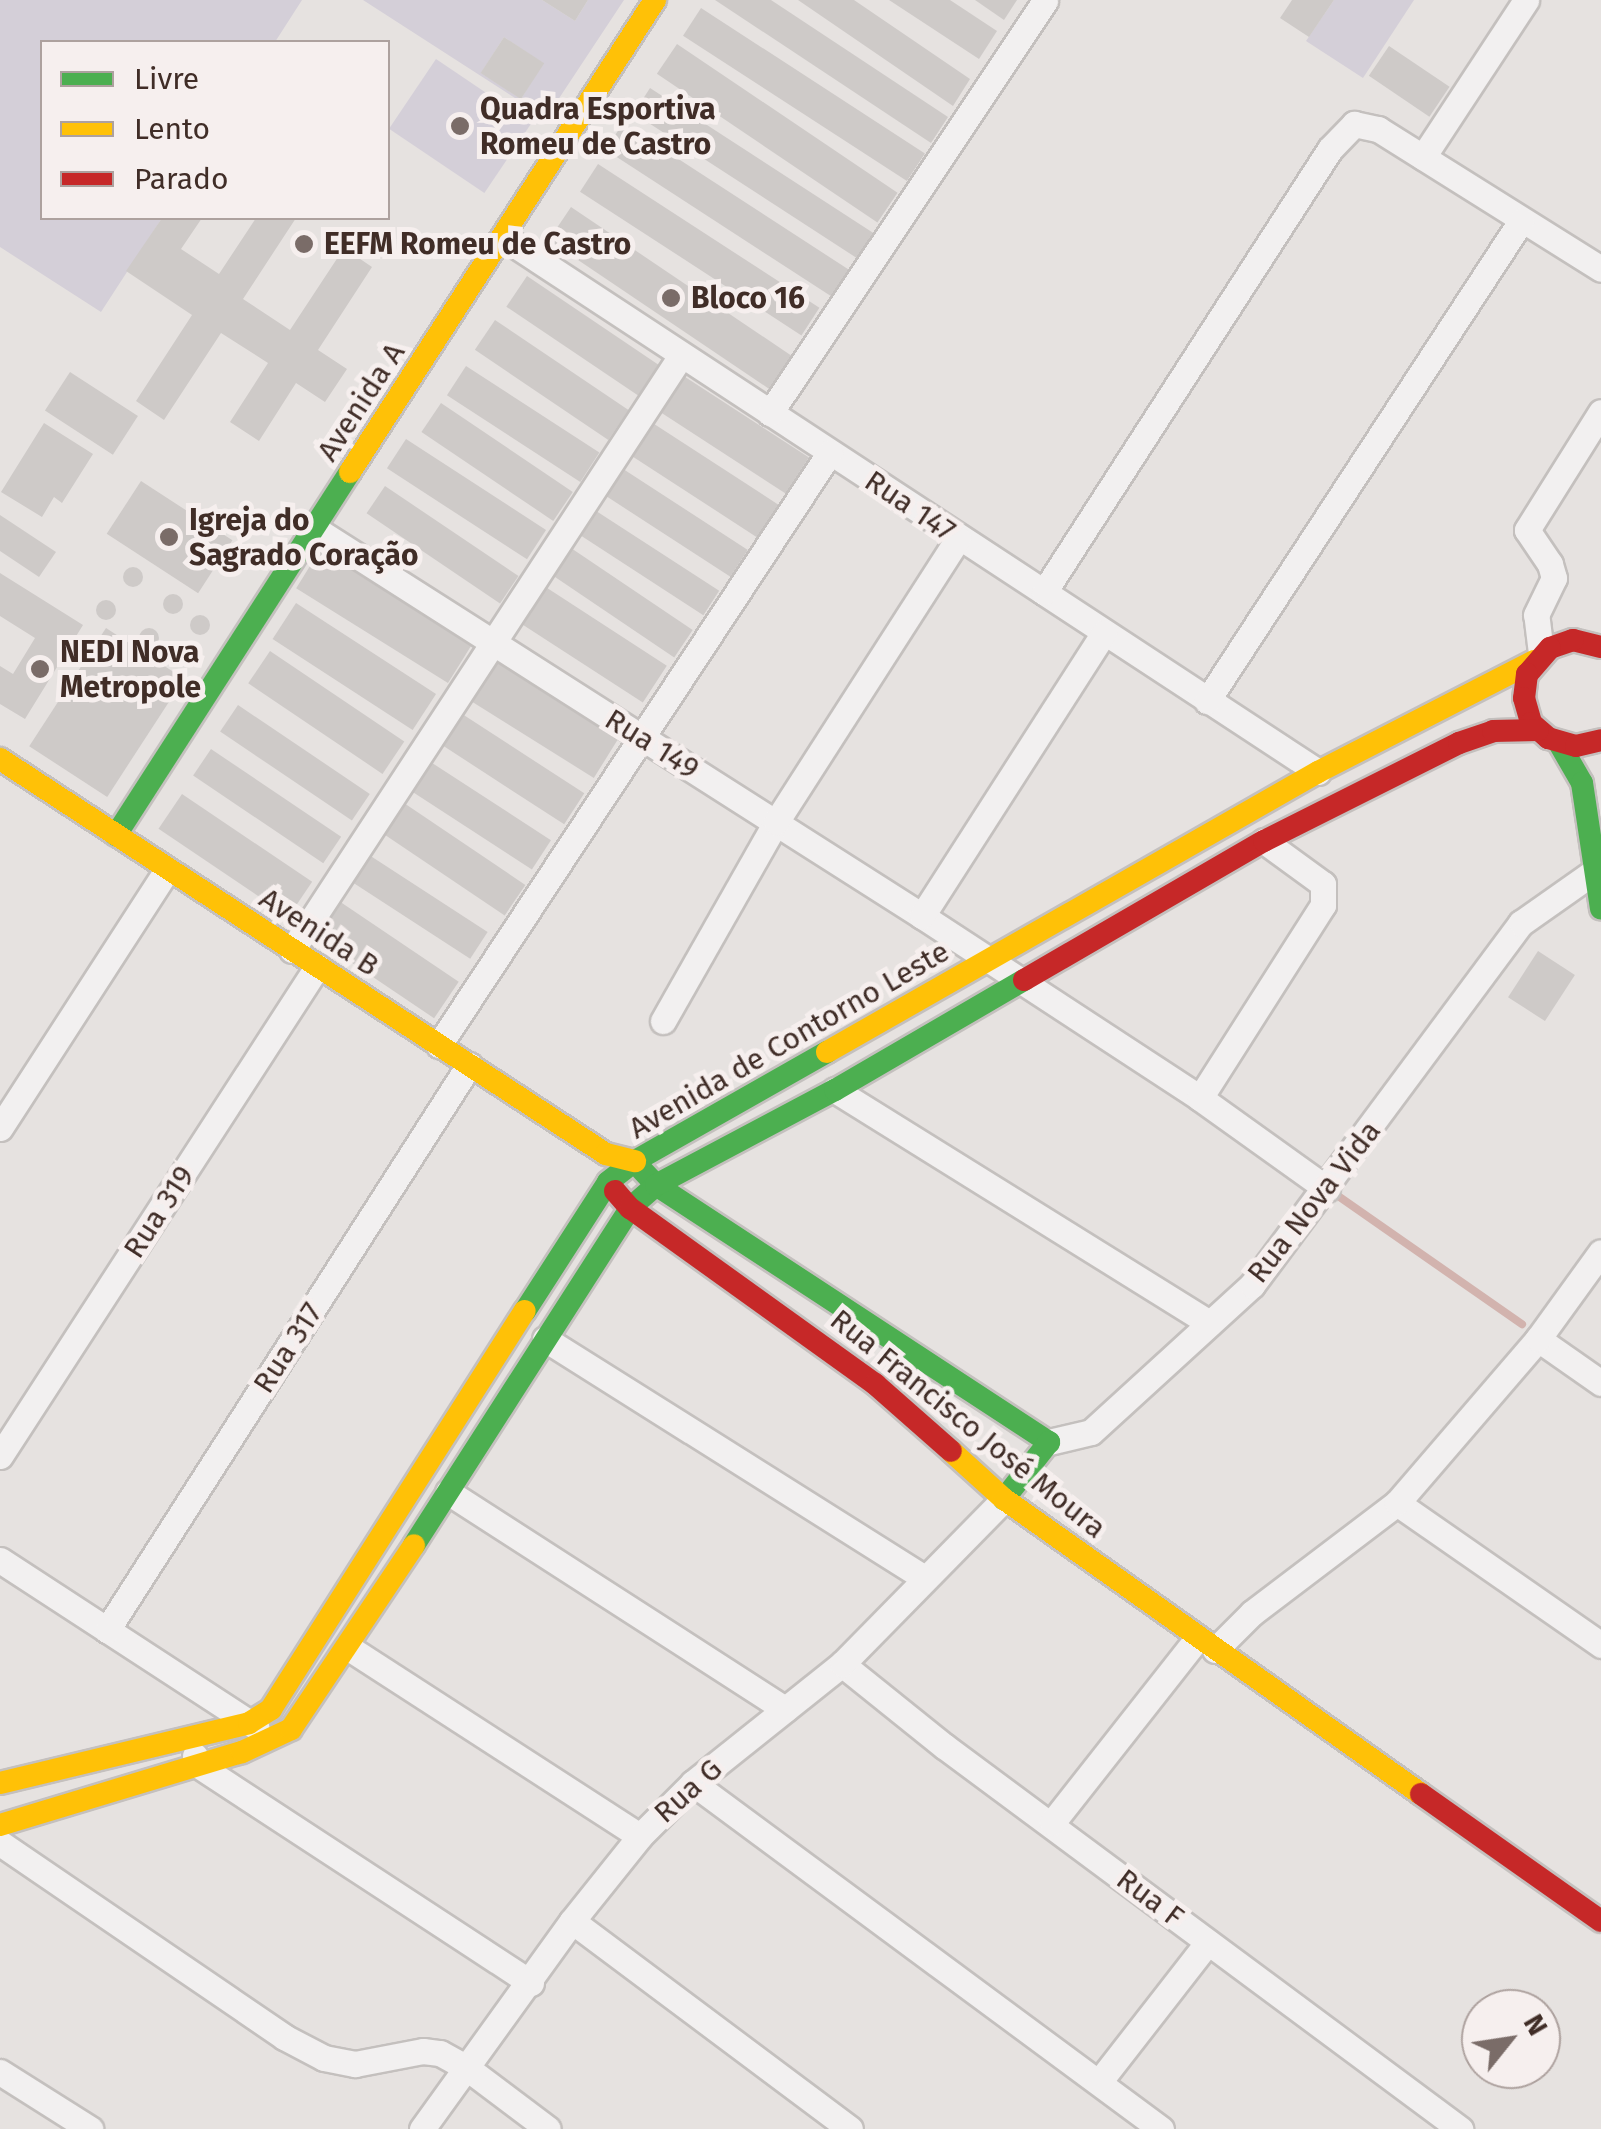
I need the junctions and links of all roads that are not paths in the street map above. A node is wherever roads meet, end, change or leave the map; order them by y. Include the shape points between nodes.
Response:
1 (655, 0) edge
2 (1045, 0) edge
3 (1526, 0) edge
4 (1423, 158) junction
5 (1521, 221) junction
6 (503, 237) junction
7 (1601, 269) edge
8 (680, 357) junction
9 (1601, 412) edge
10 (770, 413) junction
11 (830, 452) junction
12 (315, 528) junction
13 (958, 538) junction
14 (1044, 592) junction
15 (1601, 620) edge
16 (1104, 632) junction
17 (493, 643) junction
18 (1601, 646) edge
19 (1545, 652) junction
20 (1207, 700) junction
21 (1538, 730) junction
22 (645, 738) junction
23 (1601, 740) edge
24 (1558, 743) junction
25 (4, 772) edge
26 (1318, 772) junction
27 (776, 822) junction
28 (116, 836) junction
29 (1264, 842) junction
30 (167, 870) junction
31 (1595, 871) junction
32 (1601, 910) edge
33 (922, 916) junction
34 (292, 950) junction
35 (989, 960) junction
36 (317, 966) junction
37 (1020, 984) junction
38 (663, 1021) dead end
39 (439, 1046) junction
40 (469, 1065) junction
41 (834, 1090) junction
42 (1200, 1098) junction
43 (0, 1128) edge
44 (606, 1154) junction
45 (635, 1162) junction
46 (608, 1182) junction
47 (656, 1185) junction
48 (1327, 1189) junction
49 (630, 1208) junction
50 (1601, 1252) edge
51 (1209, 1323) junction
52 (1538, 1339) junction
53 (545, 1340) junction
54 (1601, 1383) edge
55 (1049, 1442) junction
56 (0, 1456) edge
57 (448, 1492) junction
58 (1004, 1499) junction
59 (1397, 1503) junction
60 (0, 1560) edge
61 (924, 1578) junction
62 (107, 1630) junction
63 (1206, 1645) junction
64 (1601, 1645) edge
65 (350, 1648) junction
66 (842, 1664) junction
67 (785, 1708) junction
68 (250, 1723) junction
69 (188, 1737) junction
70 (272, 1738) junction
71 (198, 1765) junction
72 (0, 1782) edge
73 (693, 1784) junction
74 (1052, 1823) junction
75 (0, 1825) edge
76 (640, 1836) junction
77 (0, 1844) edge
78 (572, 1920) junction
79 (1601, 1921) edge
80 (1208, 1942) junction
81 (531, 1983) junction
82 (467, 2068) junction
83 (0, 2072) edge
84 (1098, 2082) junction
85 (81, 2126) edge
86 (422, 2129) edge
87 (548, 2129) edge
88 (850, 2129) edge
89 (1161, 2129) edge
90 (1460, 2129) edge

1 - 6 street, Avenida A
2 - 10 street
3 - 4 street
4 - 5 street
4 - 14 street via 1365,124 1344,130
5 - 7 street
5 - 20 street
6 - 8 street, Rua 147
6 - 12 street, Avenida A
8 - 10 street, Rua 147
8 - 17 street
9 - 19 street via 1527,530 1554,578 1536,615
10 - 11 street, Rua 147
11 - 13 street, Rua 147
11 - 22 street
12 - 17 street, Rua 149
12 - 28 street, Avenida A
13 - 14 street, Rua 147
13 - 27 street
14 - 16 street, Rua 147
15 - 19 street, Avenida de Contorno Leste
16 - 20 street, Rua 147
16 - 33 street
17 - 22 street, Rua 149
17 - 34 street
18 - 19 street via 1587,642
19 - 21 street via 1524,698
19 - 26 street, Avenida de Contorno Leste
20 - 26 street, Rua 147
21 - 24 street
21 - 29 street, Avenida de Contorno Leste via 1492,731 1459,743
22 - 27 street, Rua 149
22 - 39 street
23 - 24 street
24 - 31 street via 1582,783
25 - 28 street, Avenida B
26 - 35 street, Avenida de Contorno Leste
27 - 33 street, Rua 149
27 - 38 street
28 - 30 street, Avenida B
29 - 37 street, Avenida de Contorno Leste
29 - 42 street via 1323,884 1324,905
30 - 34 street, Avenida B
30 - 43 street
31 - 32 street
31 - 48 street, Rua Nova Vida via 1521,923
33 - 35 street, Rua 149
34 - 36 street, Avenida B
35 - 37 street, Rua 149
35 - 45 street, Avenida de Contorno Leste
36 - 39 street, Avenida B
36 - 56 street, Rua 319
37 - 41 street, Avenida de Contorno Leste
37 - 42 street, Rua 149
39 - 40 street, Avenida B
40 - 44 street, Avenida B
40 - 62 street, Rua 317
41 - 47 street, Avenida de Contorno Leste
41 - 51 street
42 - 48 street, Rua 149
44 - 45 street, Avenida B
44 - 46 street
45 - 46 street, Avenida de Contorno Leste
45 - 47 street, Rua Francisco José Moura
46 - 49 street, Rua Francisco José Moura
46 - 68 street, Avenida de Contorno Leste via 292,1680 271,1709
47 - 49 street, Avenida de Contorno Leste
47 - 55 street, Rua Francisco José Moura
48 - 51 street, Rua Nova Vida via 1252,1285
49 - 53 street, Avenida de Contorno Leste
49 - 58 street, Rua Francisco José Moura via 874,1384
50 - 52 street
51 - 55 street, Rua Nova Vida via 1090,1432
52 - 54 street
52 - 59 street
53 - 57 street, Avenida de Contorno Leste
53 - 61 street
55 - 58 street
57 - 65 street, Avenida de Contorno Leste
57 - 67 street
58 - 61 street, Rua G
58 - 63 street, Rua Francisco José Moura
59 - 63 street
59 - 64 street
60 - 62 street
61 - 66 street, Rua G
62 - 68 street
63 - 74 street
63 - 79 street, Rua Francisco José Moura
65 - 70 street, Avenida de Contorno Leste via 292,1729
65 - 76 street
66 - 67 street, Rua G
66 - 74 street, Rua F
67 - 73 street, Rua G
68 - 69 street
68 - 70 street
69 - 71 street
69 - 72 street
70 - 71 street, Avenida de Contorno Leste
71 - 75 street, Avenida de Contorno Leste
71 - 81 street
73 - 76 street, Rua G
73 - 84 street
74 - 80 street, Rua F
76 - 78 street, Rua G
77 - 82 street via 170,1963 324,2058 355,2064 424,2051
78 - 81 street, Rua G
78 - 88 street
80 - 84 street
80 - 90 street, Rua F
81 - 82 street, Rua G
82 - 86 street, Rua G
82 - 87 street
83 - 85 street
84 - 89 street

